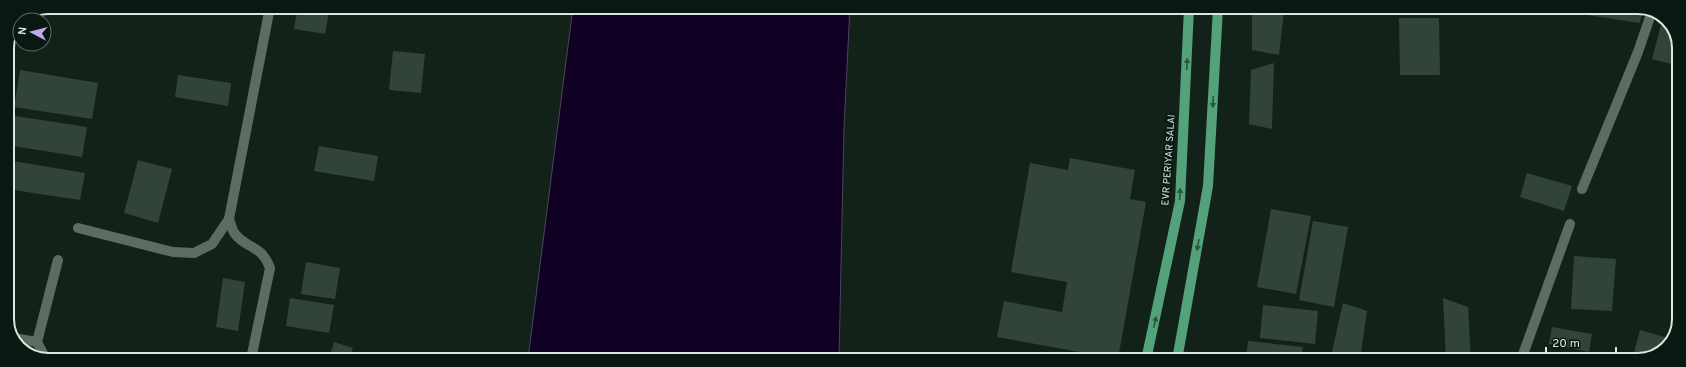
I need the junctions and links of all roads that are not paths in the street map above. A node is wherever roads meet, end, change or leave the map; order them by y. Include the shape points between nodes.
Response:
1 (269, 14) edge
2 (1189, 14) edge
3 (1218, 14) edge
4 (1650, 17) edge
5 (1582, 188) dead end
6 (229, 219) junction
7 (1570, 224) dead end
8 (78, 228) dead end
9 (58, 260) dead end
10 (21, 339) edge
11 (36, 342) junction
12 (42, 352) edge
13 (252, 353) edge
14 (1148, 353) edge
15 (1178, 353) edge
16 (1524, 353) edge

1 - 6 street
14 -> 2 main road, EVR PERIYAR SALAI via 1180,202
3 -> 15 main road via 1208,186
4 - 5 street
6 - 8 street via 212,244 194,253 173,252
6 - 13 street via 234,233 266,257 270,268
7 - 16 street
9 - 11 street
10 - 11 street
11 - 12 street

